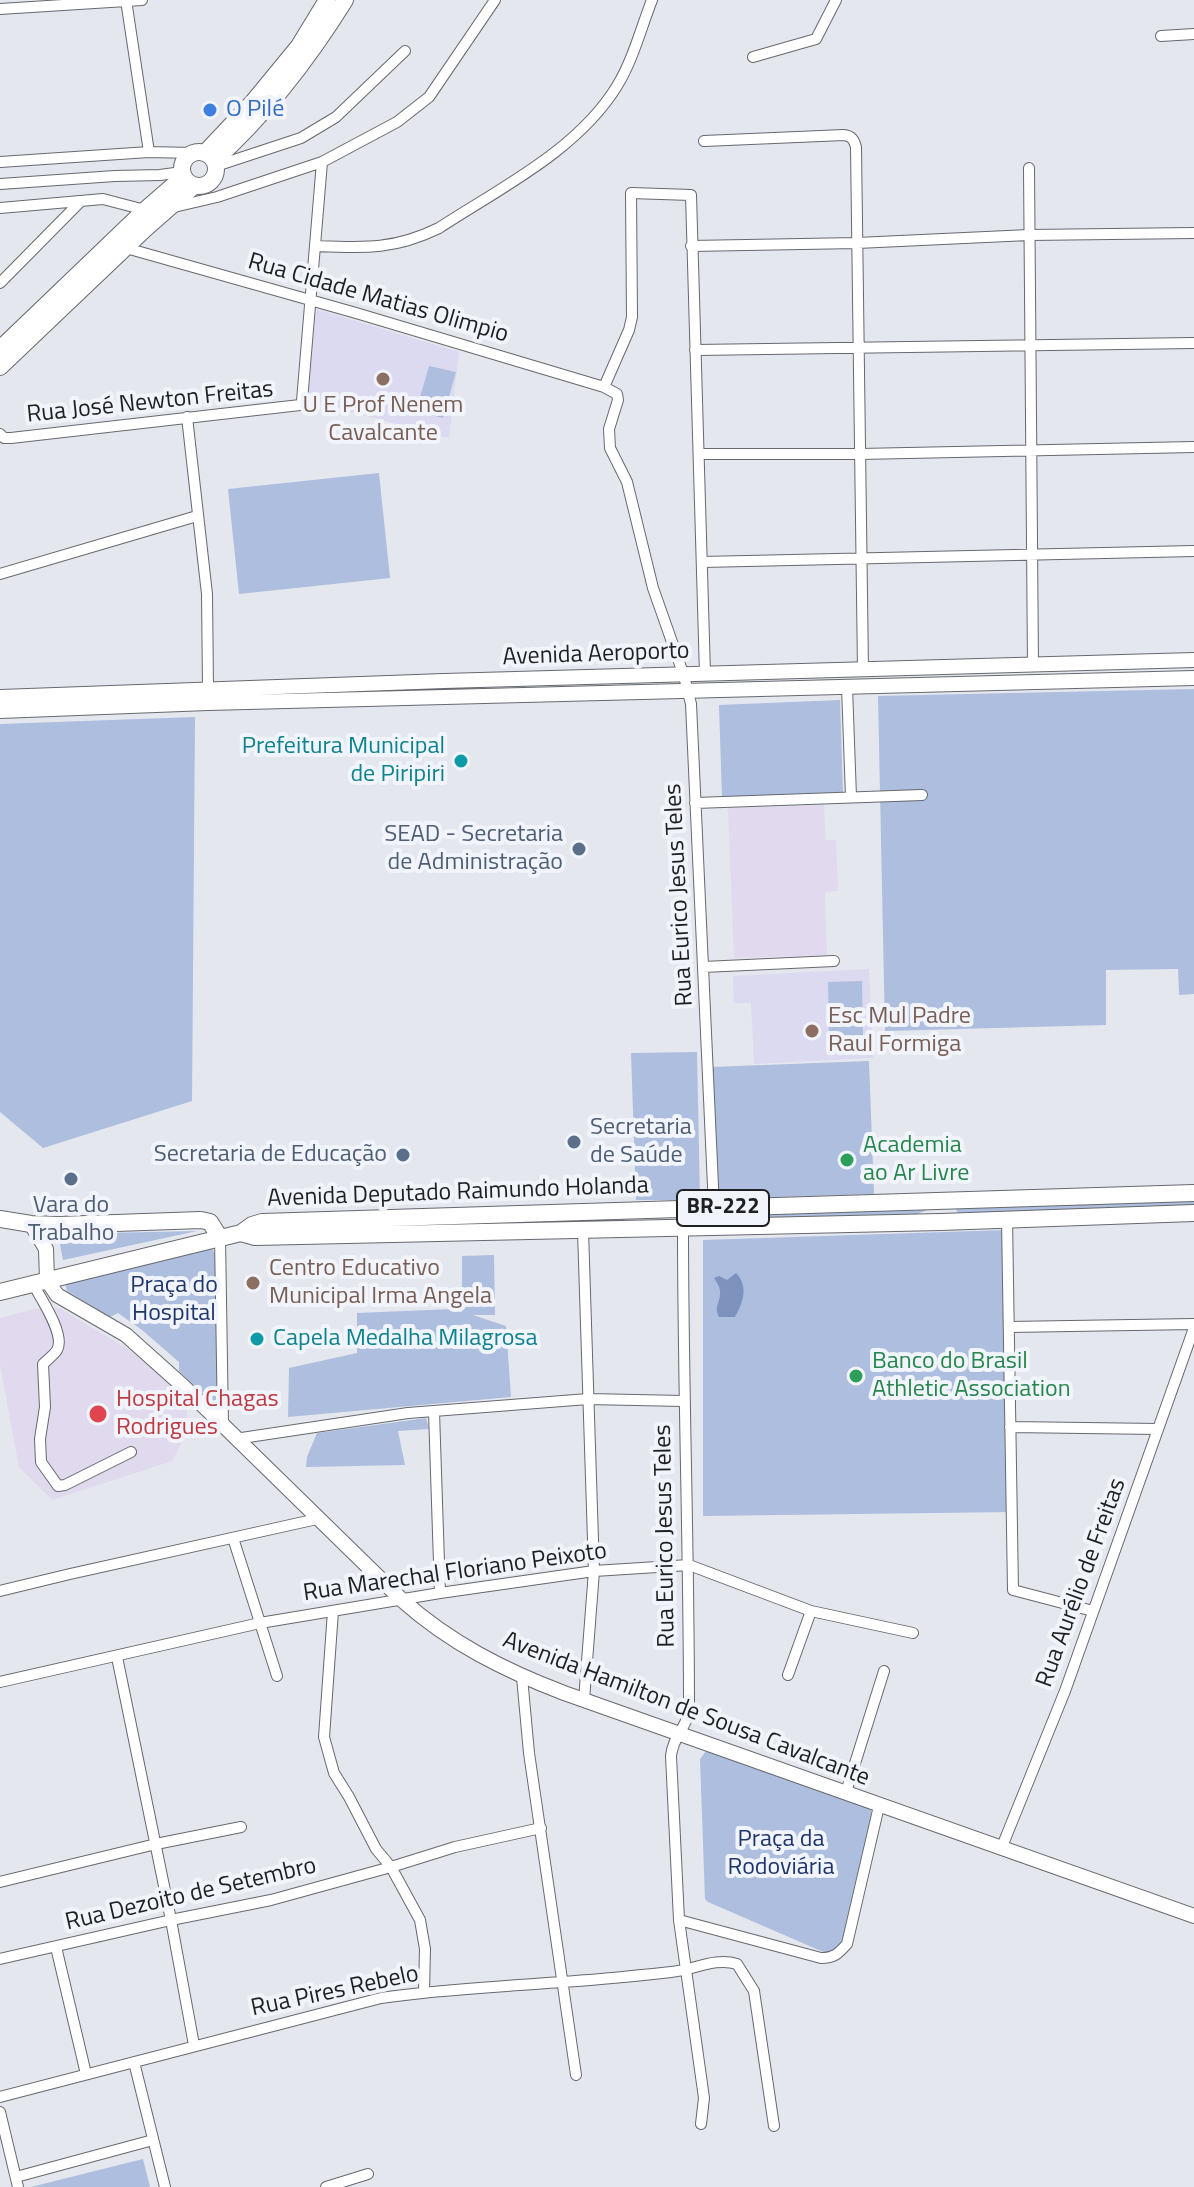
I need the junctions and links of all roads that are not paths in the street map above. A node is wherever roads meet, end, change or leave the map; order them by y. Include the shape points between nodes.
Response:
1 (142, 0) edge
2 (327, 0) edge
3 (345, 0) edge
4 (495, 0) edge
5 (652, 0) edge
6 (836, 0) edge
7 (126, 1) edge
8 (0, 9) edge
9 (1194, 34) edge
10 (1161, 36) dead end
11 (405, 51) dead end
12 (753, 57) dead end
13 (704, 141) dead end
14 (149, 152) junction
15 (207, 158) junction
16 (0, 162) edge
17 (322, 162) junction
18 (1029, 168) dead end
19 (186, 178) junction
20 (0, 184) edge
21 (81, 201) junction
22 (0, 208) edge
23 (167, 208) junction
24 (145, 210) junction
25 (1194, 233) edge
26 (1029, 235) junction
27 (857, 243) junction
28 (316, 246) junction
29 (691, 246) junction
30 (126, 248) junction
31 (0, 283) edge
32 (312, 300) junction
33 (1194, 343) edge
34 (1030, 346) junction
35 (858, 347) junction
36 (0, 349) edge
37 (695, 350) junction
38 (0, 367) edge
39 (604, 387) junction
40 (617, 394) joint
41 (187, 417) junction
42 (0, 434) edge
43 (1194, 447) edge
44 (1031, 450) junction
45 (699, 454) junction
46 (860, 454) junction
47 (197, 516) junction
48 (1194, 551) edge
49 (1032, 555) junction
50 (862, 558) junction
51 (702, 562) junction
52 (0, 574) edge
53 (1194, 660) edge
54 (1033, 666) junction
55 (863, 670) junction
56 (705, 674) junction
57 (684, 676) junction
58 (1194, 678) edge
59 (847, 687) junction
60 (208, 689) junction
61 (689, 692) junction
62 (0, 697) edge
63 (0, 711) edge
64 (922, 795) dead end
65 (851, 797) junction
66 (695, 803) junction
67 (834, 961) dead end
68 (703, 967) junction
69 (1194, 1193) edge
70 (943, 1201) junction
71 (714, 1208) junction
72 (1194, 1213) edge
73 (0, 1219) edge
74 (1007, 1219) junction
75 (941, 1222) junction
76 (31, 1224) junction
77 (59, 1225) junction
78 (683, 1227) junction
79 (583, 1231) junction
80 (249, 1232) junction
81 (220, 1238) junction
82 (46, 1249) junction
83 (40, 1282) junction
84 (0, 1292) edge
85 (1194, 1326) edge
86 (1009, 1327) junction
87 (588, 1399) junction
88 (683, 1401) junction
89 (434, 1412) junction
90 (223, 1427) junction
91 (1010, 1427) junction
92 (1158, 1429) junction
93 (235, 1439) junction
94 (131, 1452) dead end
95 (317, 1519) junction
96 (233, 1538) junction
97 (689, 1565) junction
98 (594, 1571) junction
99 (0, 1591) edge
100 (440, 1593) junction
101 (402, 1600) junction
102 (333, 1611) junction
103 (811, 1611) junction
104 (1093, 1611) junction
105 (260, 1623) junction
106 (913, 1633) dead end
107 (117, 1657) junction
108 (884, 1671) dead end
109 (788, 1675) dead end
110 (277, 1676) dead end
111 (522, 1677) junction
112 (0, 1682) edge
113 (584, 1700) junction
114 (677, 1733) junction
115 (846, 1792) junction
116 (879, 1806) junction
117 (241, 1827) dead end
118 (541, 1828) junction
119 (156, 1844) junction
120 (1001, 1849) junction
121 (391, 1867) junction
122 (0, 1882) edge
123 (1194, 1916) edge
124 (171, 1920) junction
125 (679, 1920) junction
126 (56, 1947) junction
127 (0, 1959) edge
128 (686, 1971) junction
129 (563, 1982) junction
130 (424, 1992) junction
131 (194, 2045) junction
132 (134, 2062) junction
133 (86, 2074) junction
134 (576, 2075) dead end
135 (0, 2097) edge
136 (0, 2112) edge
137 (701, 2124) dead end
138 (774, 2126) dead end
139 (153, 2140) junction
140 (368, 2174) dead end
141 (17, 2182) edge
142 (165, 2187) edge
143 (326, 2187) edge

1 - 7 street
2 - 15 main road via 299,46
3 - 15 main road via 304,62 243,134
4 - 17 street via 429,97 397,122
5 - 28 street via 616,87 556,152 424,235 386,246
6 - 12 street via 816,39
7 - 8 street
7 - 14 street
9 - 10 street
11 - 15 street via 336,117 301,138
13 - 27 street via 852,138
14 - 15 street
14 - 16 street
15 - 19 main road via 183,162
15 - 19 main road via 212,180 204,185
17 - 23 street
17 - 28 street
18 - 26 street
19 - 20 street via 115,176
19 - 23 main road
19 - 24 main road
21 - 22 street
21 - 24 street via 110,200
21 - 31 street
23 - 30 main road
24 - 36 main road
25 - 26 street
26 - 27 street
26 - 34 street
27 - 29 street
27 - 35 street
28 - 32 street
29 - 37 street
29 - 39 street via 691,195 631,193 632,317
30 - 32 street, Rua Cidade Matias Olimpio
30 - 38 main road
32 - 39 street, Rua Cidade Matias Olimpio
32 - 41 street, Rua José Newton Freitas via 300,405
33 - 34 street
34 - 35 street
34 - 44 street
35 - 37 street
35 - 46 street
37 - 45 street
39 - 40 street, Rua Cidade Matias Olimpio
40 - 57 street, Rua Eurico Jesus Teles via 610,448 627,482 653,588
41 - 42 street, Rua José Newton Freitas via 11,438
41 - 47 street
43 - 44 street
44 - 46 street
44 - 49 street
45 - 46 street
45 - 51 street
46 - 50 street
47 - 52 street
47 - 60 street via 207,594
48 - 49 street
49 - 50 street
49 - 54 street
50 - 51 street
50 - 55 street
51 - 56 street
53 - 54 street, Avenida Aeroporto
54 - 55 street, Avenida Aeroporto
55 - 56 street, Avenida Aeroporto
56 - 57 street, Avenida Aeroporto
57 - 60 street, Avenida Aeroporto
57 - 61 street, Rua Eurico Jesus Teles
58 - 59 street, Avenida Aeroporto
59 - 61 street, Avenida Aeroporto
59 - 65 street
60 - 62 street, Avenida Aeroporto
61 - 63 street, Avenida Aeroporto
61 - 66 street, Rua Eurico Jesus Teles
64 - 65 street
65 - 66 street
66 - 68 street, Rua Eurico Jesus Teles
67 - 68 street
68 - 71 street, Rua Eurico Jesus Teles
69 - 70 main road, Avenida Deputado Raimundo Holanda / BR-222
70 - 71 main road, Avenida Deputado Raimundo Holanda / BR-222
70 - 75 main road
71 - 80 main road, Avenida Deputado Raimundo Holanda / BR-222 via 287,1221
72 - 74 main road, Avenida Deputado Raimundo Holanda / BR-222
73 - 76 main road
74 - 75 main road, Avenida Deputado Raimundo Holanda / BR-222
74 - 86 street
75 - 78 main road, Avenida Deputado Raimundo Holanda / BR-222
76 - 77 main road
76 - 82 street
77 - 81 main road via 201,1220 210,1222
77 - 82 street
78 - 79 main road, Avenida Deputado Raimundo Holanda / BR-222
78 - 88 street, Rua Eurico Jesus Teles
79 - 80 main road, Avenida Deputado Raimundo Holanda / BR-222
79 - 87 street
80 - 81 main road, BR-222
81 - 83 main road, BR-222
81 - 90 street
82 - 83 street
83 - 84 main road, BR-222
83 - 90 street, Avenida Hamilton de Sousa Cavalcante via 126,1335
83 - 94 street via 59,1343 43,1364 41,1462 58,1486
85 - 86 street
85 - 92 street, Rua Aurélio de Freitas
86 - 91 street
87 - 88 street
87 - 89 street
87 - 98 street
88 - 97 street, Rua Eurico Jesus Teles
89 - 93 street
89 - 100 street
90 - 93 street, Avenida Hamilton de Sousa Cavalcante
91 - 92 street
91 - 104 street via 1013,1590
92 - 104 street, Rua Aurélio de Freitas
93 - 95 street, Avenida Hamilton de Sousa Cavalcante
95 - 96 street
95 - 101 street, Avenida Hamilton de Sousa Cavalcante
96 - 99 street
96 - 105 street
97 - 98 street, Rua Marechal Floriano Peixoto
97 - 103 street, Rua Marechal Floriano Peixoto
97 - 114 street, Rua Eurico Jesus Teles via 689,1718
98 - 100 street, Rua Marechal Floriano Peixoto
98 - 113 street
100 - 101 street, Rua Marechal Floriano Peixoto
101 - 102 street, Rua Marechal Floriano Peixoto
101 - 111 street, Avenida Hamilton de Sousa Cavalcante via 460,1645
102 - 105 street, Rua Marechal Floriano Peixoto
102 - 121 street via 324,1737 334,1773
103 - 106 street, Rua Marechal Floriano Peixoto
103 - 109 street
104 - 120 street, Rua Aurélio de Freitas
105 - 107 street, Rua Marechal Floriano Peixoto
105 - 110 street
107 - 112 street, Rua Marechal Floriano Peixoto
107 - 119 street
108 - 115 street
111 - 113 street, Avenida Hamilton de Sousa Cavalcante
111 - 118 street
113 - 114 street, Avenida Hamilton de Sousa Cavalcante
114 - 115 street, Avenida Hamilton de Sousa Cavalcante
114 - 125 street, Rua Eurico Jesus Teles via 671,1756
115 - 116 street, Avenida Hamilton de Sousa Cavalcante
116 - 120 street, Avenida Hamilton de Sousa Cavalcante
116 - 125 street via 847,1944 831,1958
117 - 119 street
118 - 121 street, Rua Dezoito de Setembro
118 - 129 street
119 - 122 street
119 - 124 street
120 - 123 street, Avenida Hamilton de Sousa Cavalcante
121 - 124 street, Rua Dezoito de Setembro
121 - 130 street via 420,1920
124 - 126 street, Rua Dezoito de Setembro
124 - 131 street
125 - 128 street, Rua Eurico Jesus Teles
126 - 127 street, Rua Dezoito de Setembro
126 - 133 street
128 - 129 street, Rua Pires Rebelo
128 - 137 street, Rua Eurico Jesus Teles via 704,2098
128 - 138 street, Rua Pires Rebelo via 717,1961 737,1964 743,1971 754,1991
129 - 130 street, Rua Pires Rebelo
129 - 134 street
130 - 131 street, Rua Pires Rebelo
131 - 132 street, Rua Pires Rebelo
132 - 133 street, Rua Pires Rebelo
132 - 139 street
133 - 135 street, Rua Pires Rebelo
136 - 141 street
139 - 141 street
139 - 142 street
140 - 143 street

